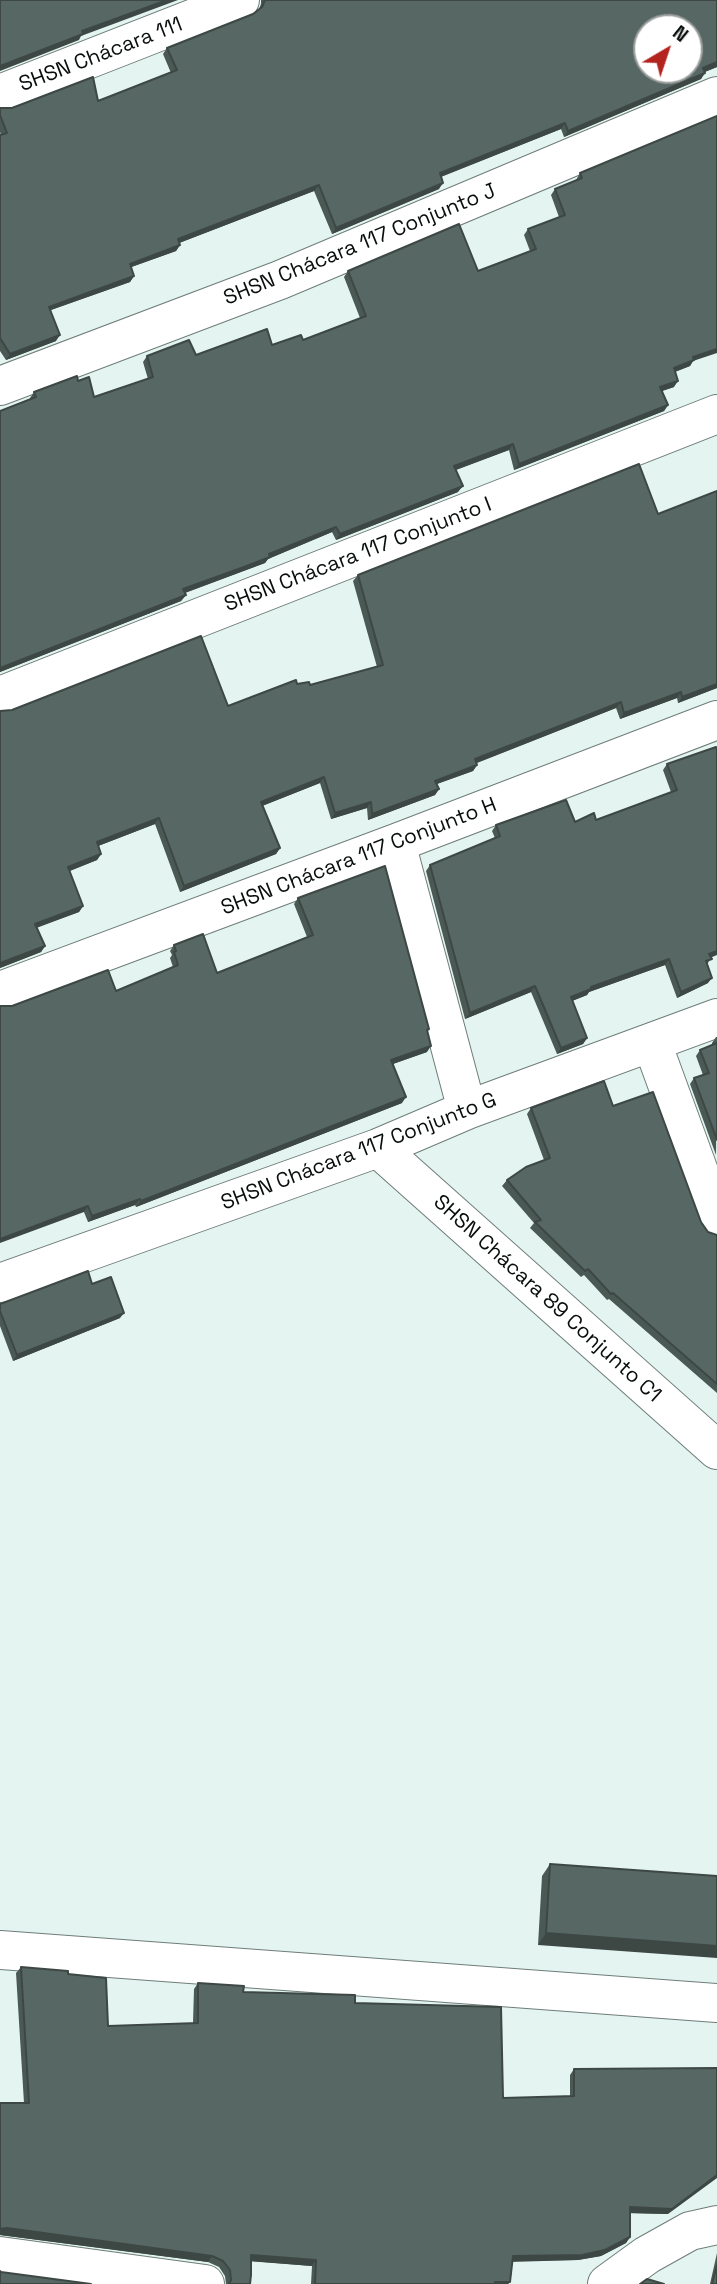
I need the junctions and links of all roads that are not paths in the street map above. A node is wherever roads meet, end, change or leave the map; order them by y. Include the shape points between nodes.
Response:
1 (240, 0) edge
2 (0, 94) edge
3 (717, 96) edge
4 (0, 386) edge
5 (717, 414) edge
6 (0, 696) edge
7 (717, 720) edge
8 (396, 843) junction
9 (0, 991) edge
10 (717, 1018) edge
11 (652, 1043) junction
12 (467, 1110) junction
13 (378, 1148) junction
14 (717, 1221) edge
15 (0, 1283) edge
16 (717, 1450) edge
17 (0, 1950) edge
18 (717, 2003) edge
19 (717, 2225) edge
20 (0, 2256) edge
21 (205, 2284) edge
22 (607, 2284) edge

1 - 2 street, SHSN Chácara 111
3 - 4 street, SHSN Chácara 117 Conjunto J via 280,280
5 - 6 street, SHSN Chácara 117 Conjunto I
7 - 8 street, SHSN Chácara 117 Conjunto H
8 - 9 street, SHSN Chácara 117 Conjunto H
8 - 12 street
10 - 11 street, SHSN Chácara 117 Conjunto G
11 - 12 street, SHSN Chácara 117 Conjunto G
11 - 14 street
12 - 13 street, SHSN Chácara 117 Conjunto G
13 - 15 street, SHSN Chácara 117 Conjunto G
13 - 16 street, SHSN Chácara 89 Conjunto C1
17 - 18 street
19 - 22 street via 690,2231
20 - 21 street

